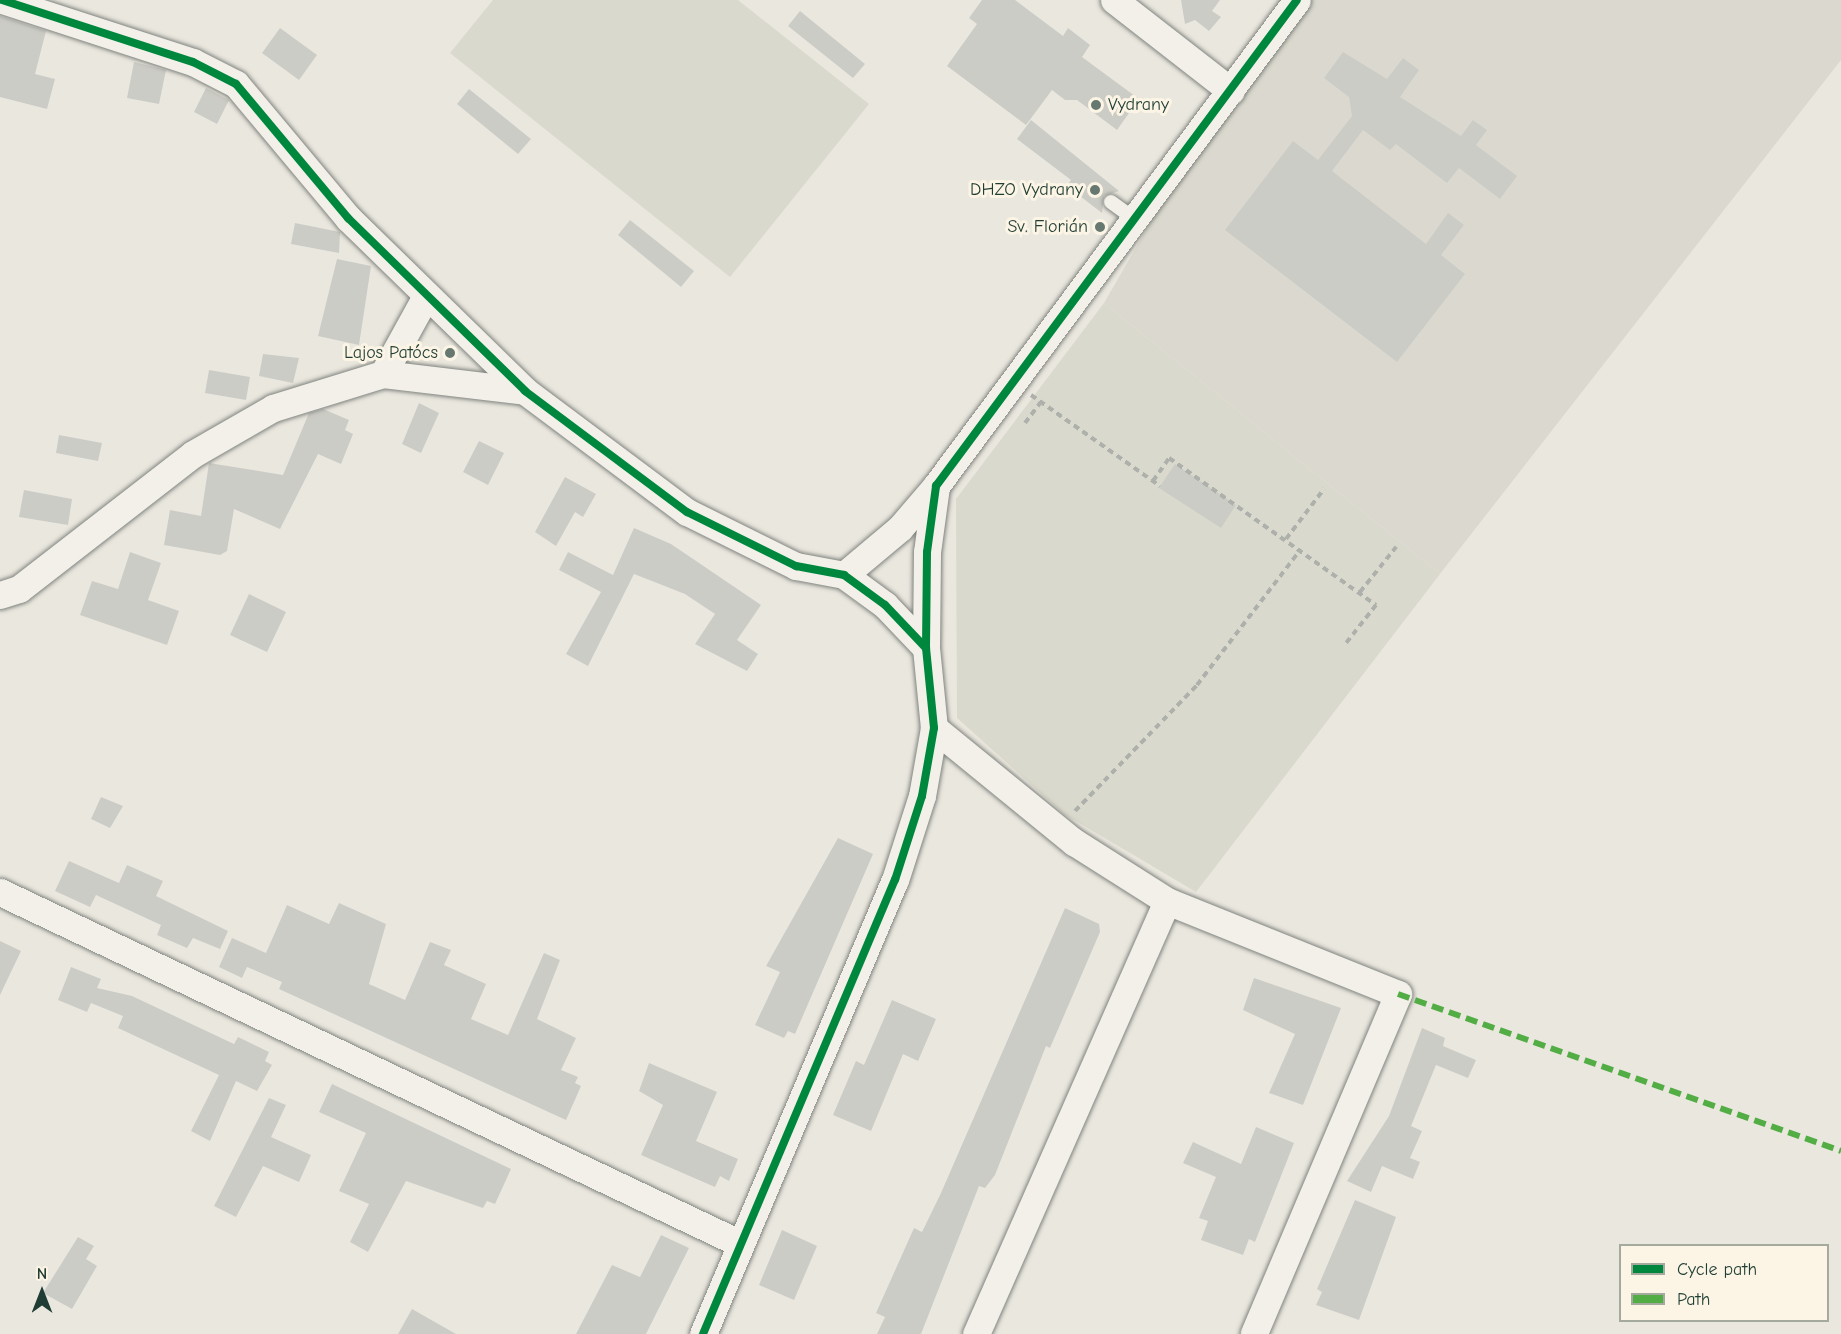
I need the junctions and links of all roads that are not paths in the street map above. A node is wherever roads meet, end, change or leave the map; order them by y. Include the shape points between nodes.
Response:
1 (2, 0) edge
2 (1114, 0) edge
3 (1297, 0) edge
4 (1231, 91) junction
5 (1111, 202) dead end
6 (1134, 219) junction
7 (425, 298) junction
8 (383, 374) junction
9 (525, 391) junction
10 (936, 486) junction
11 (844, 575) junction
12 (0, 595) edge
13 (927, 648) junction
14 (934, 728) junction
15 (0, 892) edge
16 (1167, 901) junction
17 (741, 1244) junction
18 (703, 1334) edge
19 (976, 1334) edge
20 (1254, 1334) edge

1 - 7 street via 193,62 236,84 348,218
2 - 4 street
3 - 4 street
4 - 6 street
5 - 6 lane
6 - 10 street
7 - 8 street
7 - 9 street
8 - 9 street
8 - 12 street via 273,408 203,448 19,589
9 - 11 street via 687,512 796,566
10 - 11 street via 900,528
10 - 13 street via 927,552
11 - 13 street via 885,605
13 - 14 street
14 - 16 street via 1060,831
14 - 17 street via 922,796 895,880
15 - 17 street
16 - 19 street
16 - 20 street via 1398,994
17 - 18 street

